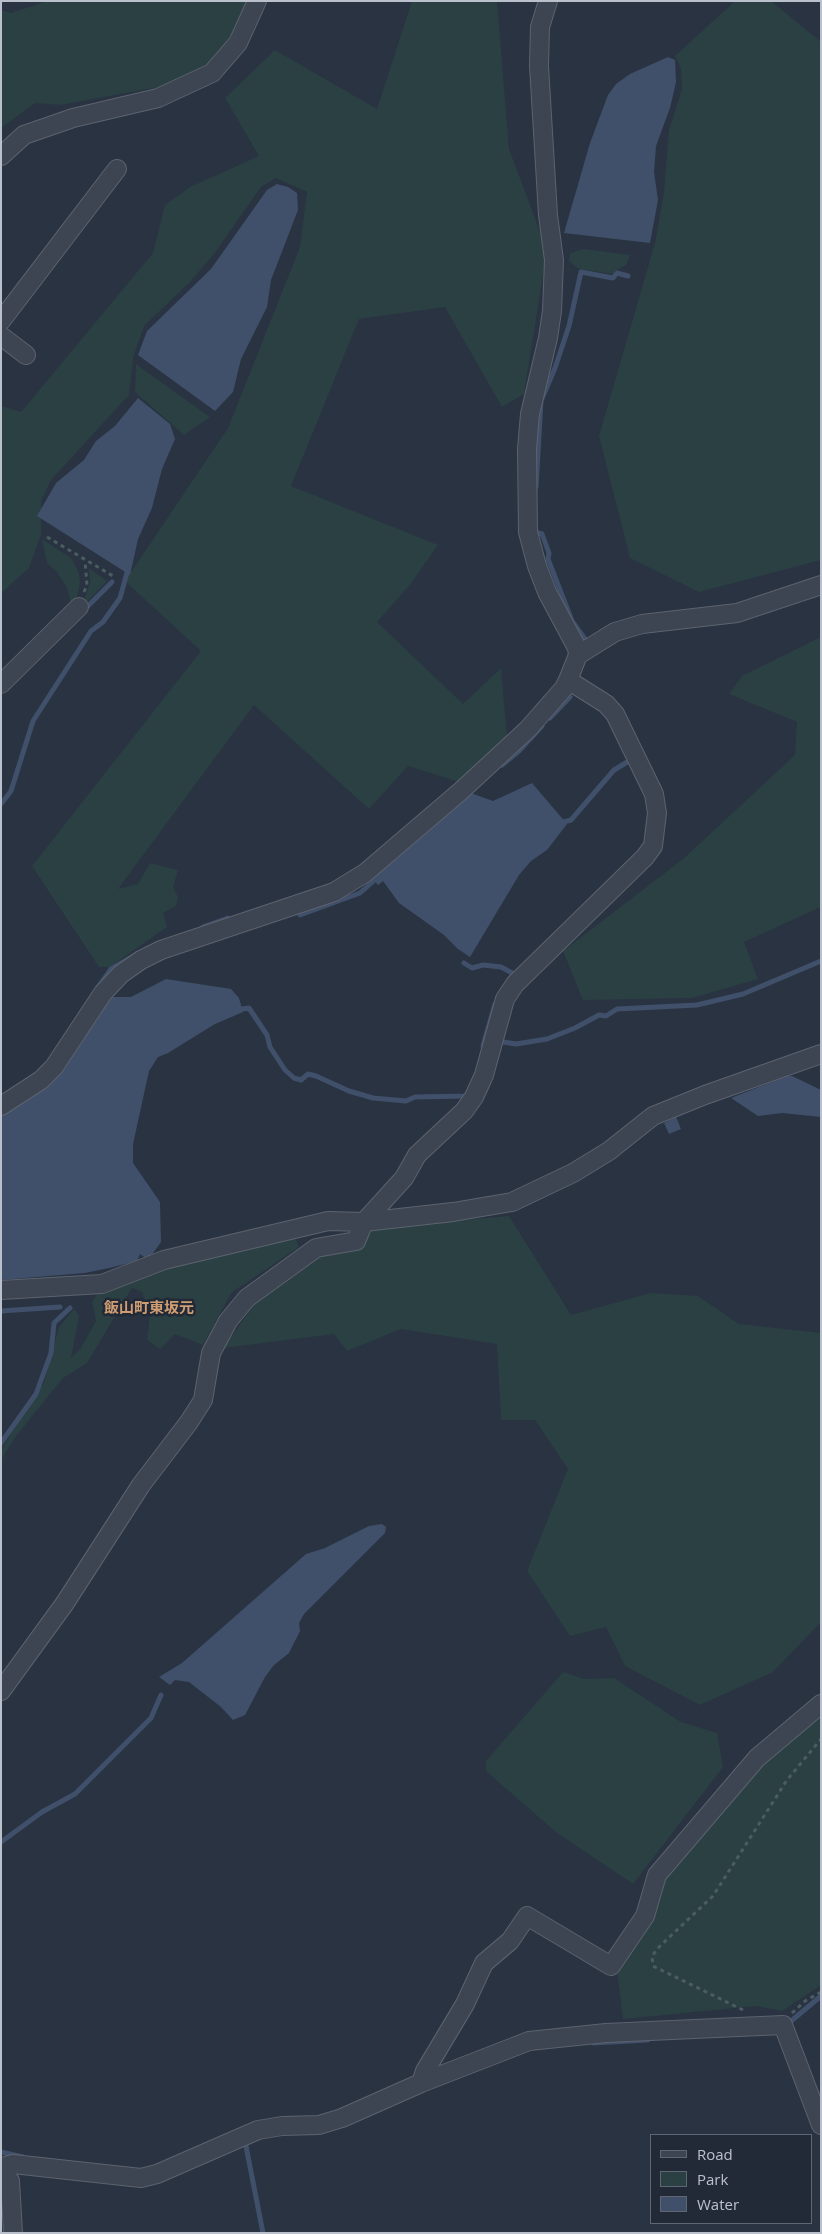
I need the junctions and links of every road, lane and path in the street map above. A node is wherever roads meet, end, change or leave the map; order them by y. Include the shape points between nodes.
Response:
1 (257, 1) edge
2 (548, 1) edge
3 (1, 156) edge
4 (117, 169) dead end
5 (1, 321) edge
6 (1, 336) edge
7 (26, 355) dead end
8 (47, 537) dead end
9 (85, 560) junction
10 (113, 576) dead end
11 (821, 585) edge
12 (79, 607) joint
13 (578, 655) junction
14 (568, 680) junction
15 (1, 684) edge
16 (821, 1054) edge
17 (1, 1106) edge
18 (364, 1222) junction
19 (1, 1290) edge
20 (1, 1691) edge
21 (821, 1704) edge
22 (821, 1739) edge
23 (821, 1992) edge
24 (746, 2011) dead end
25 (783, 2025) junction
26 (421, 2083) junction
27 (821, 2125) edge
28 (2, 2167) edge
29 (13, 2233) edge

1 - 3 street via 238,43 212,73 158,98 73,118 24,135
2 - 13 street via 540,28 539,66 548,215 554,260 548,338 530,414 528,532 536,566
4 - 5 street
6 - 7 street
8 - 9 path
9 - 10 path
9 - 12 path via 87,585
11 - 13 street via 737,613 642,624 615,632
12 - 15 street
13 - 14 street
14 - 17 street via 528,729 365,873 334,892 161,950 121,974 103,993 54,1067 41,1080
14 - 18 street via 606,704 615,714 654,794 657,813 653,846 515,984 505,1000 484,1075 474,1097 464,1111 417,1155 404,1178
16 - 18 street via 653,1116 580,1169 512,1202
18 - 19 street via 318,1223 164,1260 102,1284
18 - 20 street via 356,1241 316,1248 247,1298 228,1321 211,1353 203,1400
21 - 26 street via 757,1758 658,1875 645,1916 611,1966 527,1916 510,1941 484,1963
22 - 24 path via 787,1780 713,1896 652,1956 653,1966
23 - 25 path via 783,2018
25 - 26 street via 606,2033 529,2041
25 - 27 street
26 - 28 street via 319,2126 258,2130 141,2178 13,2164
28 - 29 street via 10,2181

